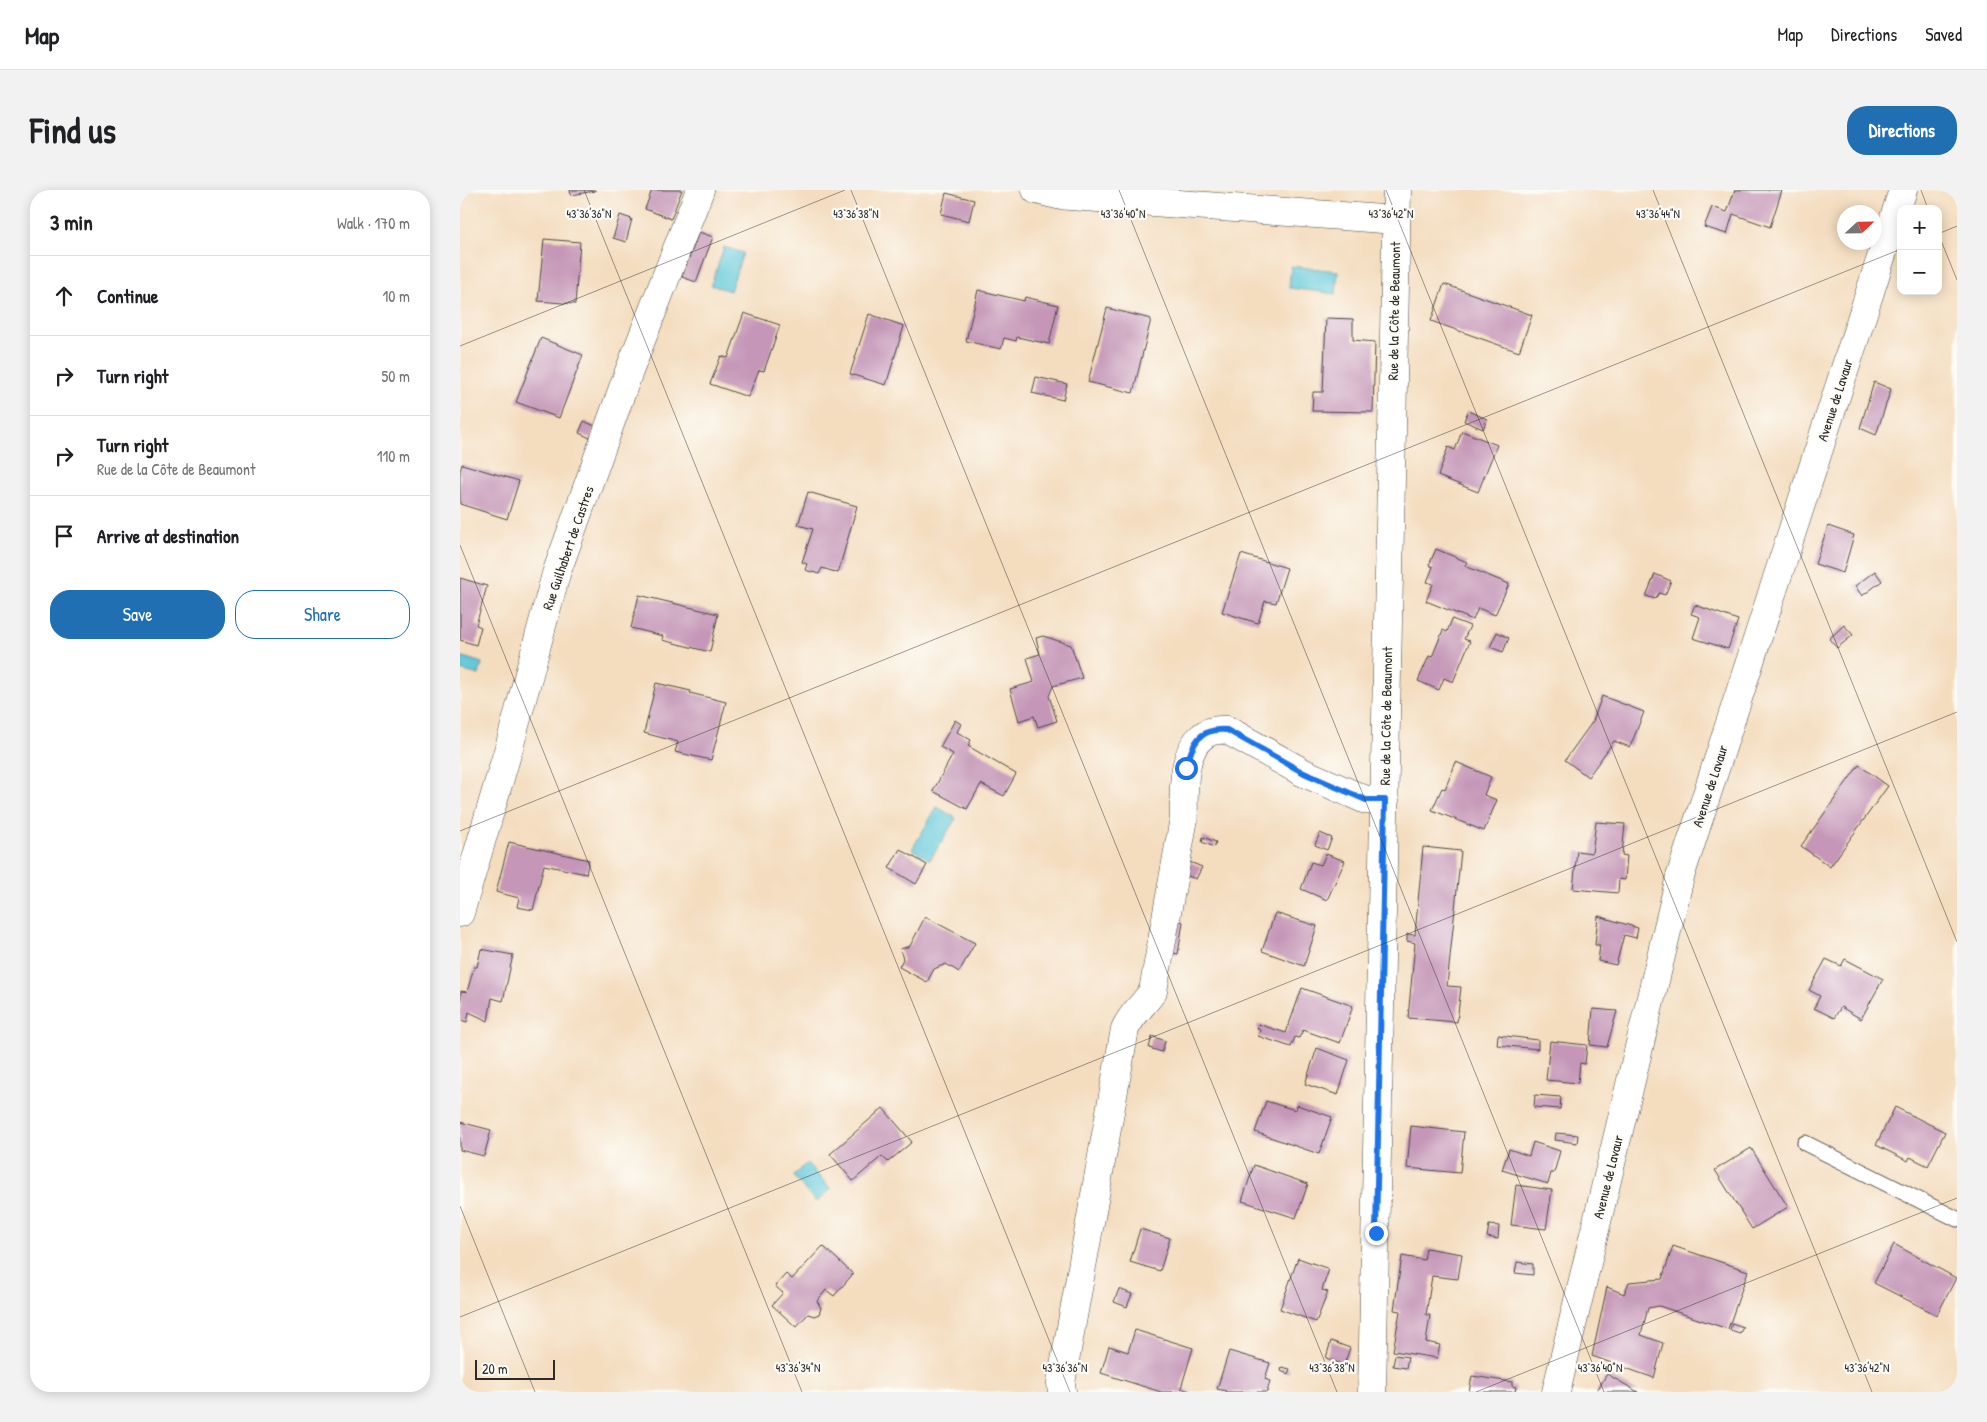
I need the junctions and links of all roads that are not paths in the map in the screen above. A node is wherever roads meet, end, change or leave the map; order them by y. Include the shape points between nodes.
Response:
1 (700, 190) edge
2 (1036, 190) edge
3 (1397, 190) edge
4 (1903, 190) edge
5 (1396, 220) junction
6 (1385, 800) junction
7 (460, 913) edge
8 (1805, 1143) dead end
9 (1957, 1220) edge
10 (1062, 1392) edge
11 (1372, 1392) edge
12 (1556, 1392) edge

1 - 7 street, Rue Guilhabert de Castres via 628,374 556,574
2 - 5 street via 1058,195
3 - 5 street, Rue de la Côte de Beaumont
4 - 12 street, Avenue de Lavaur via 1680,878
5 - 6 street, Rue de la Côte de Beaumont
6 - 10 street via 1366,800 1304,773 1227,730 1208,731 1198,739 1186,768 1184,818 1153,991 1132,1014 1125,1029 1061,1383
6 - 11 street, Rue de la Côte de Beaumont
8 - 9 lane

